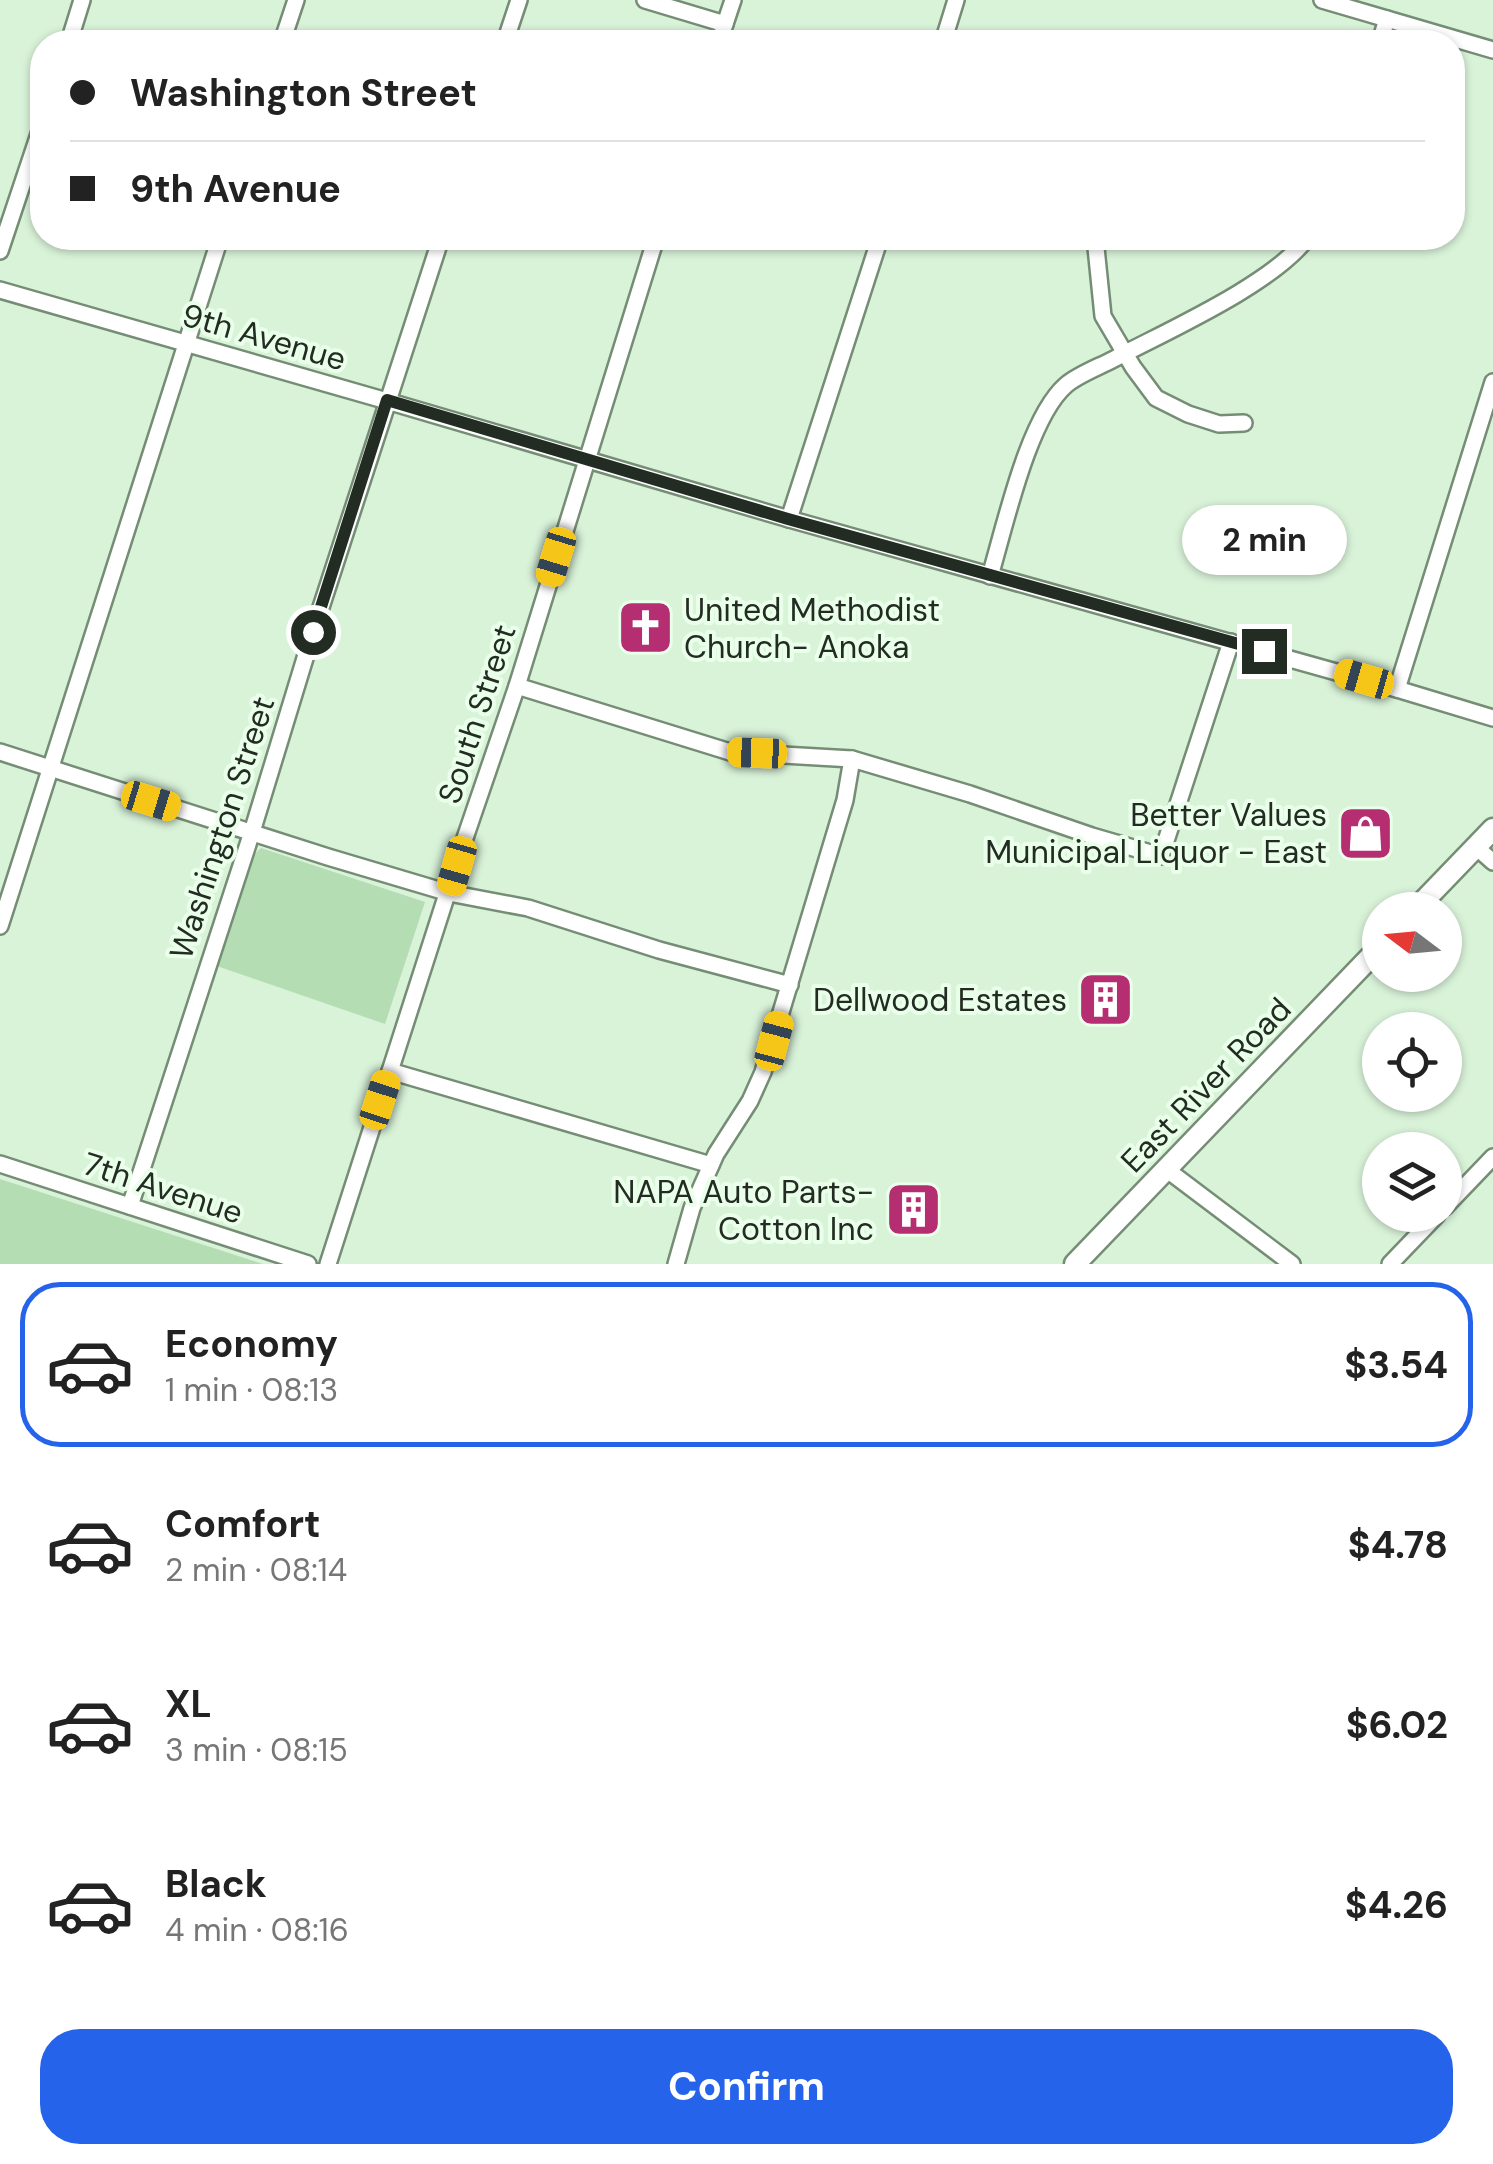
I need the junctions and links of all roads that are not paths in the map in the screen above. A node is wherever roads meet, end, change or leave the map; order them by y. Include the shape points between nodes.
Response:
1 (82, 0) edge
2 (296, 0) edge
3 (518, 0) edge
4 (645, 0) edge
5 (733, 0) edge
6 (956, 0) edge
7 (1322, 0) edge
8 (1387, 19) junction
9 (725, 24) junction
10 (73, 30) edge
11 (286, 30) edge
12 (508, 30) edge
13 (723, 30) edge
14 (946, 30) edge
15 (1384, 30) edge
16 (1425, 30) edge
17 (1465, 42) edge
18 (1493, 50) edge
19 (30, 161) edge
20 (216, 250) edge
21 (436, 250) edge
22 (652, 250) edge
23 (876, 250) edge
24 (1096, 250) edge
25 (1298, 250) edge
26 (0, 251) edge
27 (0, 290) edge
28 (186, 344) junction
29 (1125, 353) junction
30 (1493, 382) edge
31 (387, 400) junction
32 (1244, 423) dead end
33 (586, 460) junction
34 (788, 519) junction
35 (990, 576) junction
36 (1231, 642) junction
37 (517, 686) junction
38 (1397, 688) junction
39 (1493, 718) edge
40 (0, 752) edge
41 (852, 759) junction
42 (50, 769) junction
43 (1493, 829) edge
44 (252, 832) junction
45 (1476, 847) junction
46 (1493, 862) edge
47 (1432, 892) edge
48 (449, 893) junction
49 (0, 926) edge
50 (1362, 966) edge
51 (790, 985) junction
52 (390, 1071) junction
53 (1493, 1157) edge
54 (0, 1164) edge
55 (711, 1165) junction
56 (1166, 1169) junction
57 (1462, 1189) edge
58 (130, 1206) junction
59 (1421, 1232) edge
60 (308, 1264) edge
61 (328, 1264) edge
62 (676, 1264) edge
63 (1075, 1264) edge
64 (1292, 1264) edge
65 (1390, 1264) edge

1 - 10 street
2 - 11 street
3 - 12 street
4 - 9 street
5 - 9 street
6 - 14 street
7 - 8 street
8 - 15 street
8 - 16 street
9 - 13 street
17 - 18 street
19 - 26 street
20 - 28 street
21 - 31 street, Washington Street
22 - 33 street, South Street
23 - 34 street
24 - 29 street via 1103,316
25 - 29 street via 1240,292
27 - 28 street, 9th Avenue
28 - 31 street, 9th Avenue
28 - 42 street
29 - 32 street via 1156,398 1219,424
29 - 35 street via 1067,384 1043,415
30 - 38 street
31 - 33 street, 9th Avenue
31 - 44 street, Washington Street
33 - 34 street, 9th Avenue
33 - 37 street, South Street
34 - 35 street, 9th Avenue
35 - 36 street, 9th Avenue
36 - 38 street, 9th Avenue
36 - 41 street via 1161,856
37 - 41 street via 730,752
37 - 48 street, South Street
38 - 39 street, 9th Avenue
40 - 42 street
41 - 51 street
42 - 44 street
42 - 49 street
43 - 45 main road
44 - 48 street
44 - 58 street, Washington Street
45 - 46 street
45 - 47 main road
48 - 51 street via 528,908
48 - 52 street, South Street
50 - 56 main road, East River Road
51 - 55 street via 750,1101
52 - 55 street
52 - 61 street, South Street
53 - 57 street
54 - 58 street, 7th Avenue
55 - 62 street
56 - 63 main road, East River Road
56 - 64 street
58 - 60 street, 7th Avenue
59 - 65 street

